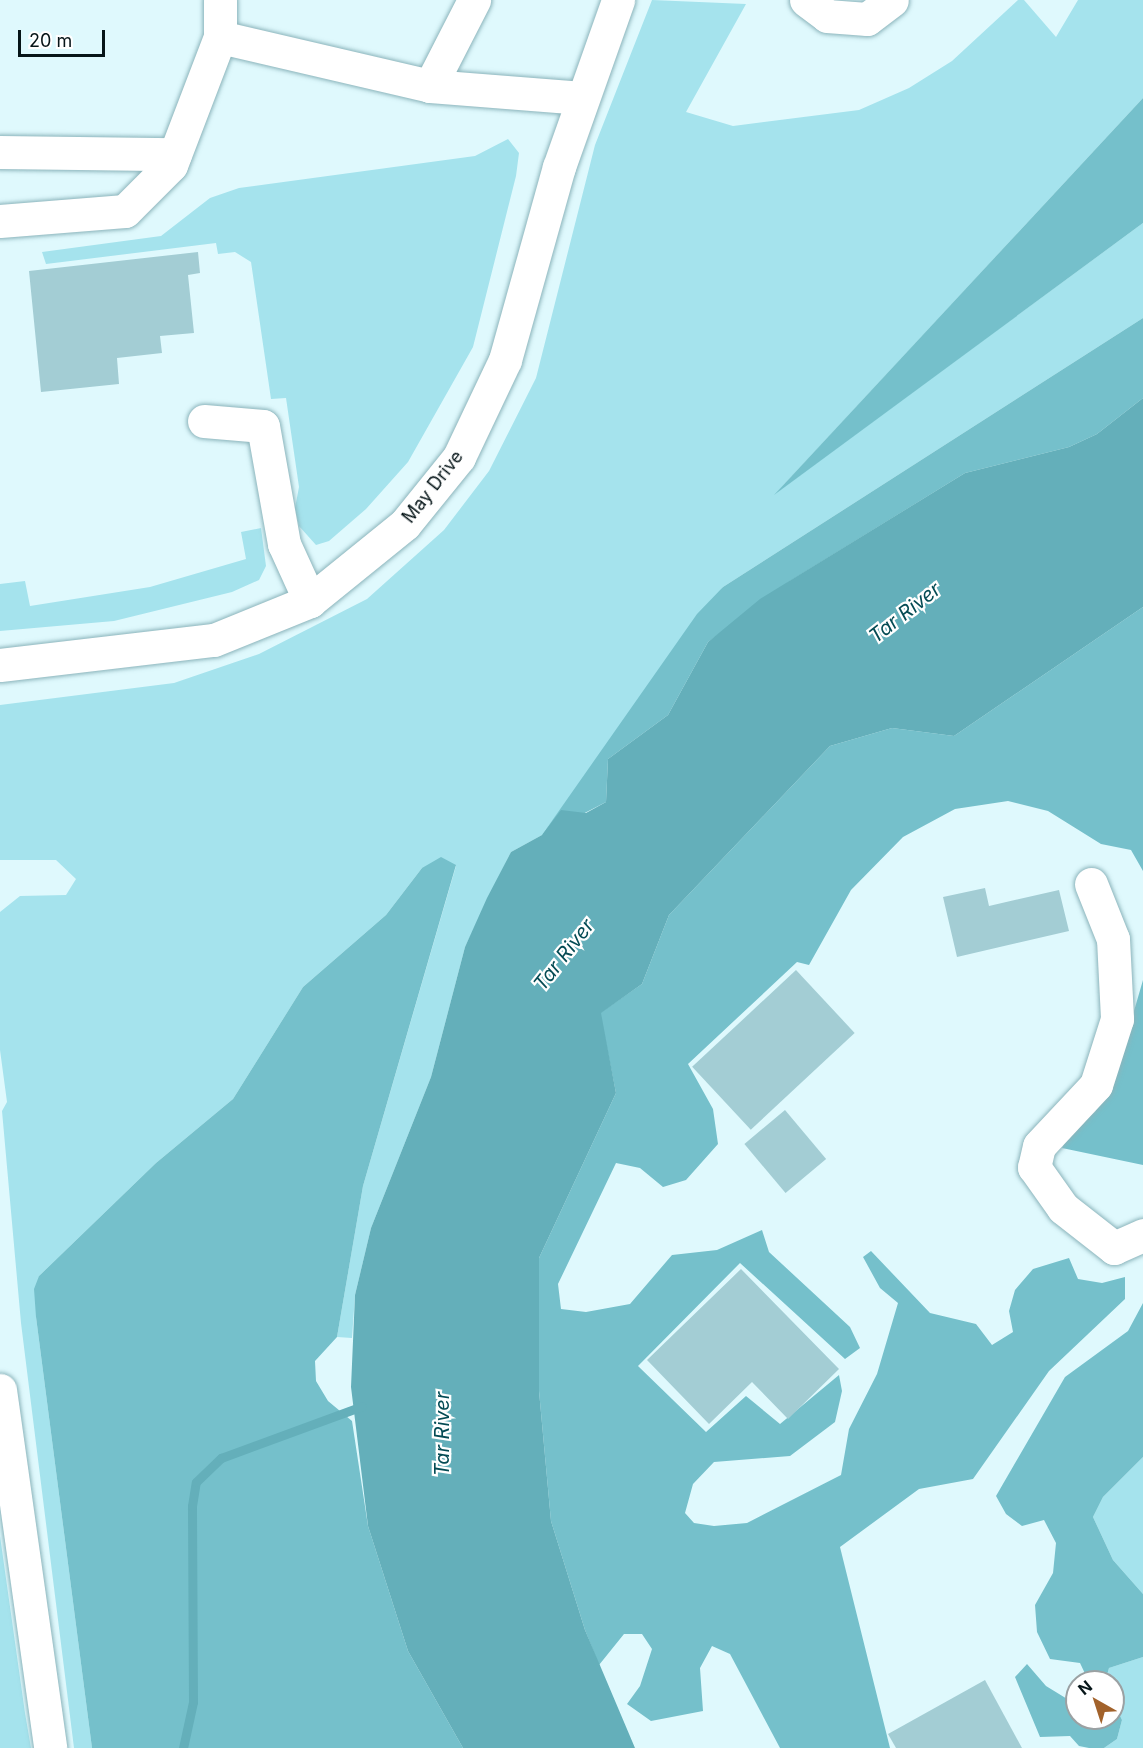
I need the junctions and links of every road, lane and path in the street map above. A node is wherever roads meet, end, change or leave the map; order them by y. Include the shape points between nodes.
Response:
1 (220, 0) edge
2 (474, 0) edge
3 (618, 0) edge
4 (806, 0) edge
5 (892, 0) edge
6 (220, 38) junction
7 (430, 86) junction
8 (583, 98) junction
9 (0, 152) edge
10 (175, 154) junction
11 (0, 221) edge
12 (204, 421) dead end
13 (310, 601) junction
14 (0, 665) edge
15 (1091, 884) dead end
16 (1143, 1235) edge
17 (0, 1390) edge
18 (50, 1748) edge

1 - 6 main road
2 - 7 main road
3 - 8 main road, May Drive
4 - 5 main road via 827,15 867,19
6 - 7 main road
6 - 10 main road
7 - 8 main road
8 - 13 main road, May Drive via 505,360 459,457 405,524
9 - 10 main road
10 - 11 main road via 125,211
12 - 13 main road via 264,426 284,544
13 - 14 main road, May Drive via 214,640
15 - 16 main road via 1113,939 1117,1019 1096,1085 1039,1146 1034,1167 1063,1208 1114,1248
17 - 18 main road

